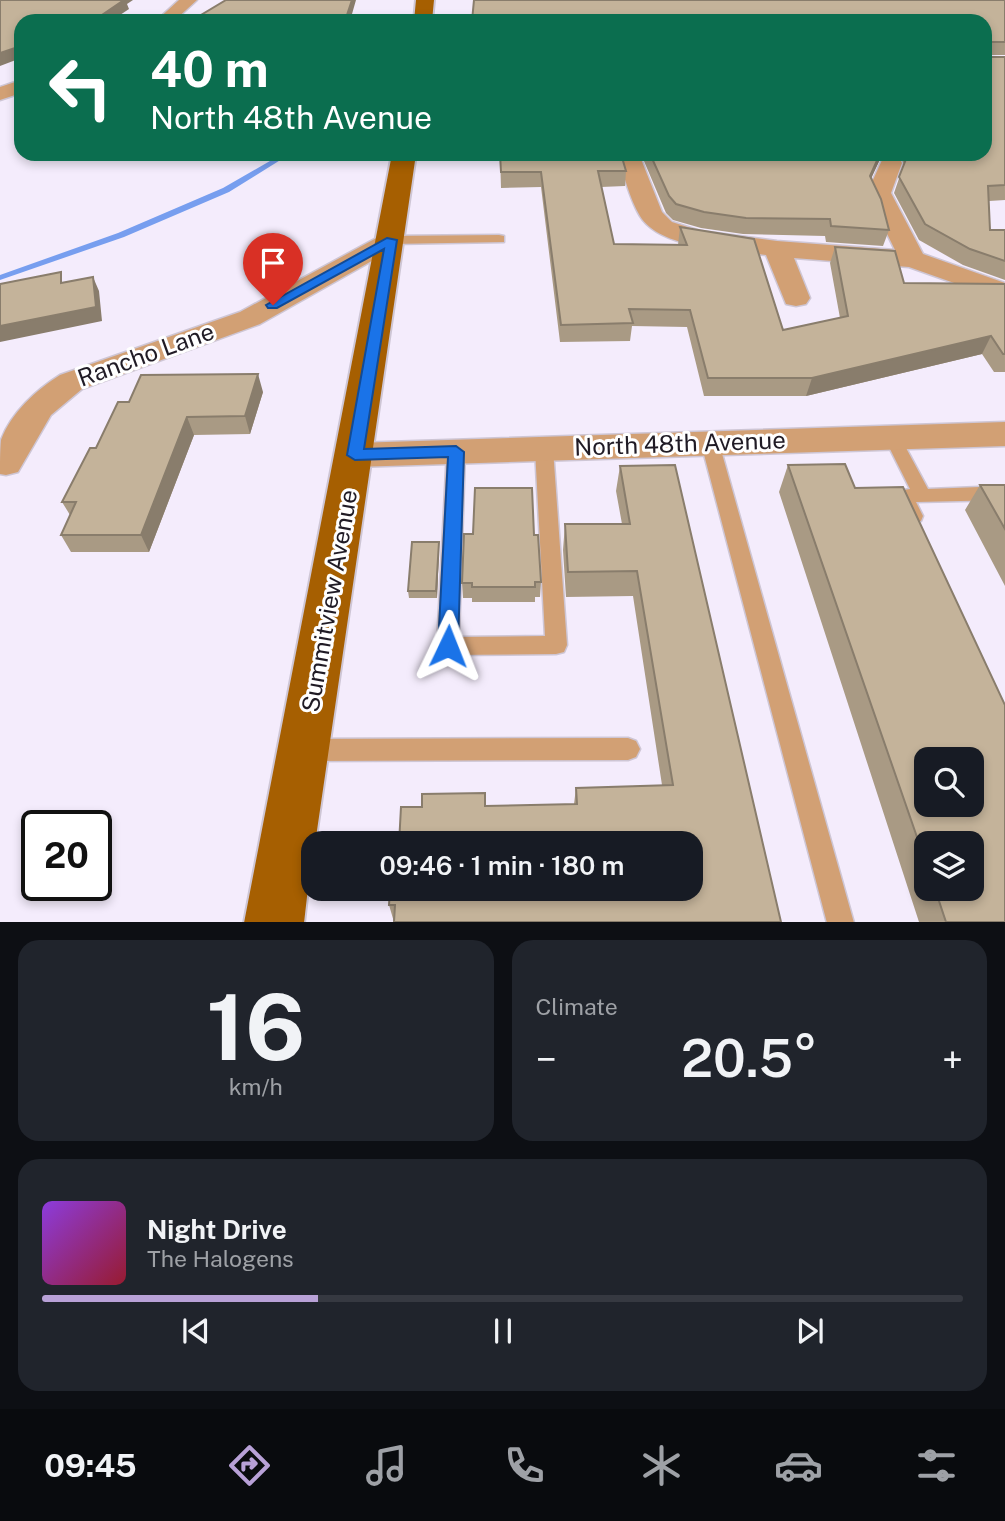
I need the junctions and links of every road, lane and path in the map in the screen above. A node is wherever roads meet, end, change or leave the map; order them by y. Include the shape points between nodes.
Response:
1 (189, 0) edge
2 (172, 14) edge
3 (403, 161) edge
4 (631, 161) edge
5 (891, 163) dead end
6 (499, 239) dead end
7 (391, 240) junction
8 (776, 248) junction
9 (913, 259) junction
10 (1005, 293) edge
11 (796, 298) dead end
12 (1005, 434) edge
13 (892, 437) junction
14 (710, 443) junction
15 (544, 449) junction
16 (456, 452) junction
17 (355, 455) junction
18 (6, 463) dead end
19 (1005, 493) edge
20 (923, 496) junction
21 (921, 532) edge
22 (628, 749) dead end
23 (304, 750) junction
24 (274, 922) edge
25 (841, 922) edge

1 - 2 street
3 - 7 main road, Summitview Avenue
4 - 8 street via 650,215 663,227 695,238
5 - 9 street via 879,193
6 - 7 lane
7 - 17 main road, Summitview Avenue
7 - 18 street, Rancho Lane via 250,318 50,393 31,415
8 - 9 street
8 - 11 street
9 - 10 street
12 - 13 street, North 48th Avenue
13 - 14 street, North 48th Avenue
13 - 20 lane
14 - 15 street, North 48th Avenue
14 - 25 lane
15 - 16 street, North 48th Avenue
15 - 16 lane via 556,645 448,646
16 - 17 street, North 48th Avenue
17 - 23 main road, Summitview Avenue
19 - 20 lane
20 - 21 lane via 904,496
22 - 23 lane
23 - 24 main road, Summitview Avenue

